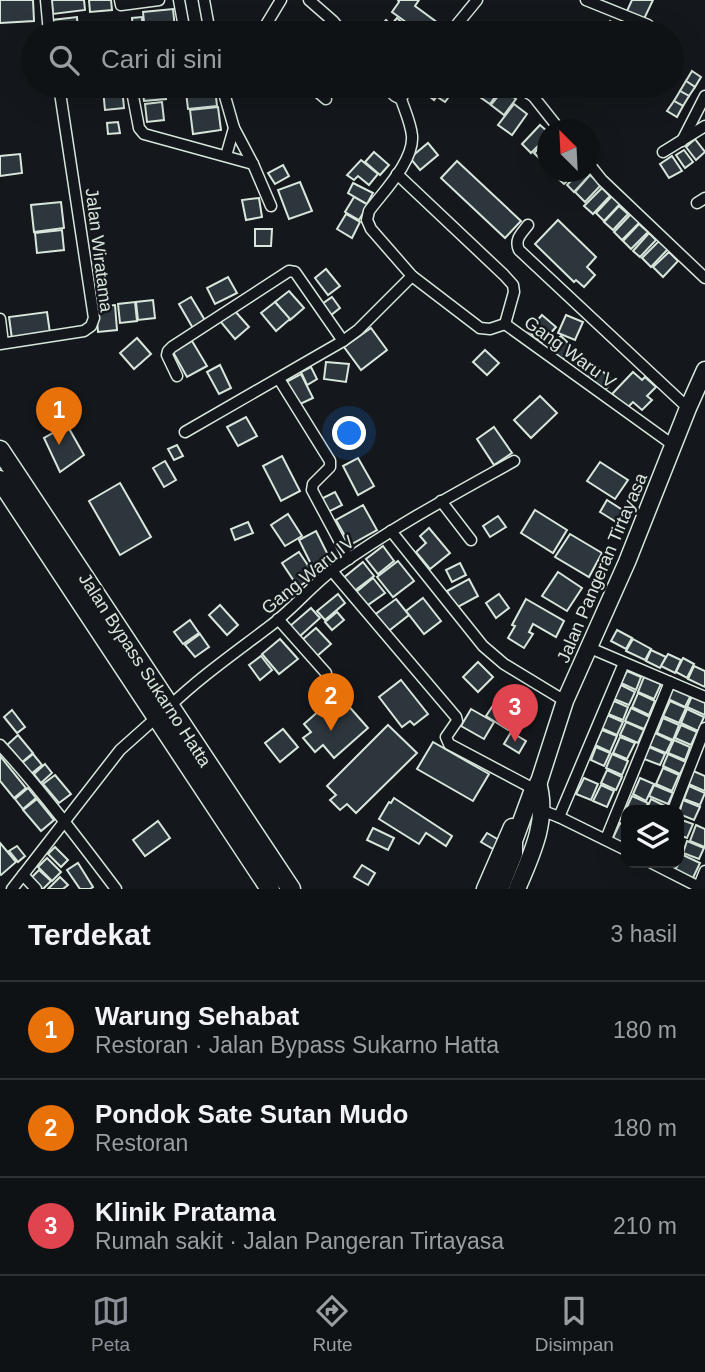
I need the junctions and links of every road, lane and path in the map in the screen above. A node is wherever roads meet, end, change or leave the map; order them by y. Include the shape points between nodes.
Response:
1 (46, 0) edge
2 (120, 0) edge
3 (159, 0) edge
4 (179, 0) edge
5 (204, 0) edge
6 (281, 0) edge
7 (310, 0) edge
8 (477, 0) edge
9 (586, 0) edge
10 (48, 21) edge
11 (183, 21) edge
12 (208, 21) edge
13 (268, 21) edge
14 (333, 21) edge
15 (460, 21) edge
16 (638, 21) edge
17 (705, 96) edge
18 (61, 98) edge
19 (133, 98) edge
20 (225, 98) edge
21 (535, 98) edge
22 (401, 99) edge
23 (551, 119) edge
24 (705, 126) edge
25 (234, 128) junction
26 (682, 141) junction
27 (663, 152) dead end
28 (226, 156) junction
29 (253, 164) junction
30 (397, 174) junction
31 (600, 177) edge
32 (271, 206) dead end
33 (528, 225) dead end
34 (412, 276) junction
35 (705, 278) edge
36 (0, 319) edge
37 (505, 324) junction
38 (343, 341) junction
39 (2, 344) edge
40 (705, 370) edge
41 (177, 376) dead end
42 (279, 379) junction
43 (688, 408) junction
44 (185, 432) dead end
45 (673, 445) junction
46 (0, 450) edge
47 (514, 461) dead end
48 (0, 480) edge
49 (18, 492) junction
50 (441, 501) junction
51 (391, 531) junction
52 (471, 540) dead end
53 (349, 559) junction
54 (331, 571) junction
55 (278, 619) junction
56 (590, 648) junction
57 (624, 663) junction
58 (326, 673) dead end
59 (670, 682) junction
60 (705, 697) edge
61 (565, 701) junction
62 (163, 712) junction
63 (705, 728) edge
64 (0, 745) edge
65 (536, 785) junction
66 (675, 805) edge
67 (538, 809) junction
68 (559, 817) junction
69 (64, 820) junction
70 (606, 839) junction
71 (621, 847) edge
72 (514, 854) junction
73 (662, 868) edge
74 (705, 871) edge
75 (23, 875) junction
76 (701, 888) edge
77 (12, 889) edge
78 (36, 889) edge
79 (116, 889) edge
80 (270, 889) edge
81 (291, 889) edge
82 (485, 889) edge
83 (500, 889) edge
84 (517, 889) edge

1 - 10 street
2 - 3 street via 121,5
4 - 11 street
5 - 12 street
6 - 13 street
7 - 14 street
8 - 15 street
9 - 16 street
17 - 26 street
18 - 39 street, Jalan Wiratama via 91,327
19 - 28 street via 144,134
20 - 25 street
21 - 23 street
22 - 30 street via 412,146
24 - 26 street
25 - 28 street
25 - 29 street
26 - 27 street
28 - 29 street
29 - 32 street
30 - 34 street, Gang Waru V via 369,211 368,220
30 - 37 street via 513,285
31 - 35 street
33 - 43 street via 517,239 519,250
34 - 37 street, Gang Waru V via 480,328
34 - 38 street
36 - 39 street
37 - 45 street, Gang Waru V
38 - 41 street via 295,272 289,271 172,347 167,355
38 - 42 street
40 - 43 main road, Jalan Pangeran Tirtayasa
42 - 44 street
42 - 53 street via 330,461 312,490
43 - 45 main road, Jalan Pangeran Tirtayasa
45 - 56 main road, Jalan Pangeran Tirtayasa
46 - 49 highway, Jalan Bypass Sukarno Hatta
47 - 50 street, Gang Waru IV
48 - 49 highway, Jalan Bypass Sukarno Hatta
49 - 62 highway, Jalan Bypass Sukarno Hatta
50 - 51 street, Gang Waru IV
50 - 52 street
51 - 53 street, Gang Waru IV
51 - 61 street via 483,646
53 - 54 street, Gang Waru IV
54 - 55 street, Gang Waru IV
54 - 65 street via 456,717 446,737 449,744
55 - 58 street
55 - 62 street, Gang Waru IV
56 - 57 street
56 - 61 main road, Jalan Pangeran Tirtayasa
57 - 59 street
57 - 68 street
59 - 60 street
59 - 70 street
61 - 65 main road, Jalan Pangeran Tirtayasa
62 - 69 street, Gang Waru IV via 120,750
62 - 80 highway, Jalan Bypass Sukarno Hatta
62 - 81 highway, Jalan Bypass Sukarno Hatta
63 - 66 street
64 - 69 street
65 - 67 main road, Jalan Pangeran Tirtayasa via 541,793
65 - 72 main road, Jalan Pangeran Tirtayasa via 514,841
65 - 82 main road, Jalan Pangeran Tirtayasa
67 - 68 street
67 - 72 main road, Jalan Pangeran Tirtayasa via 523,846
67 - 84 main road, Jalan Pangeran Tirtayasa via 534,848
68 - 70 street
69 - 75 street, Gang Waru IV
69 - 79 street
70 - 71 street
72 - 83 main road, Jalan Pangeran Tirtayasa
73 - 76 street
74 - 76 street
75 - 77 street, Gang Waru IV
75 - 78 street

